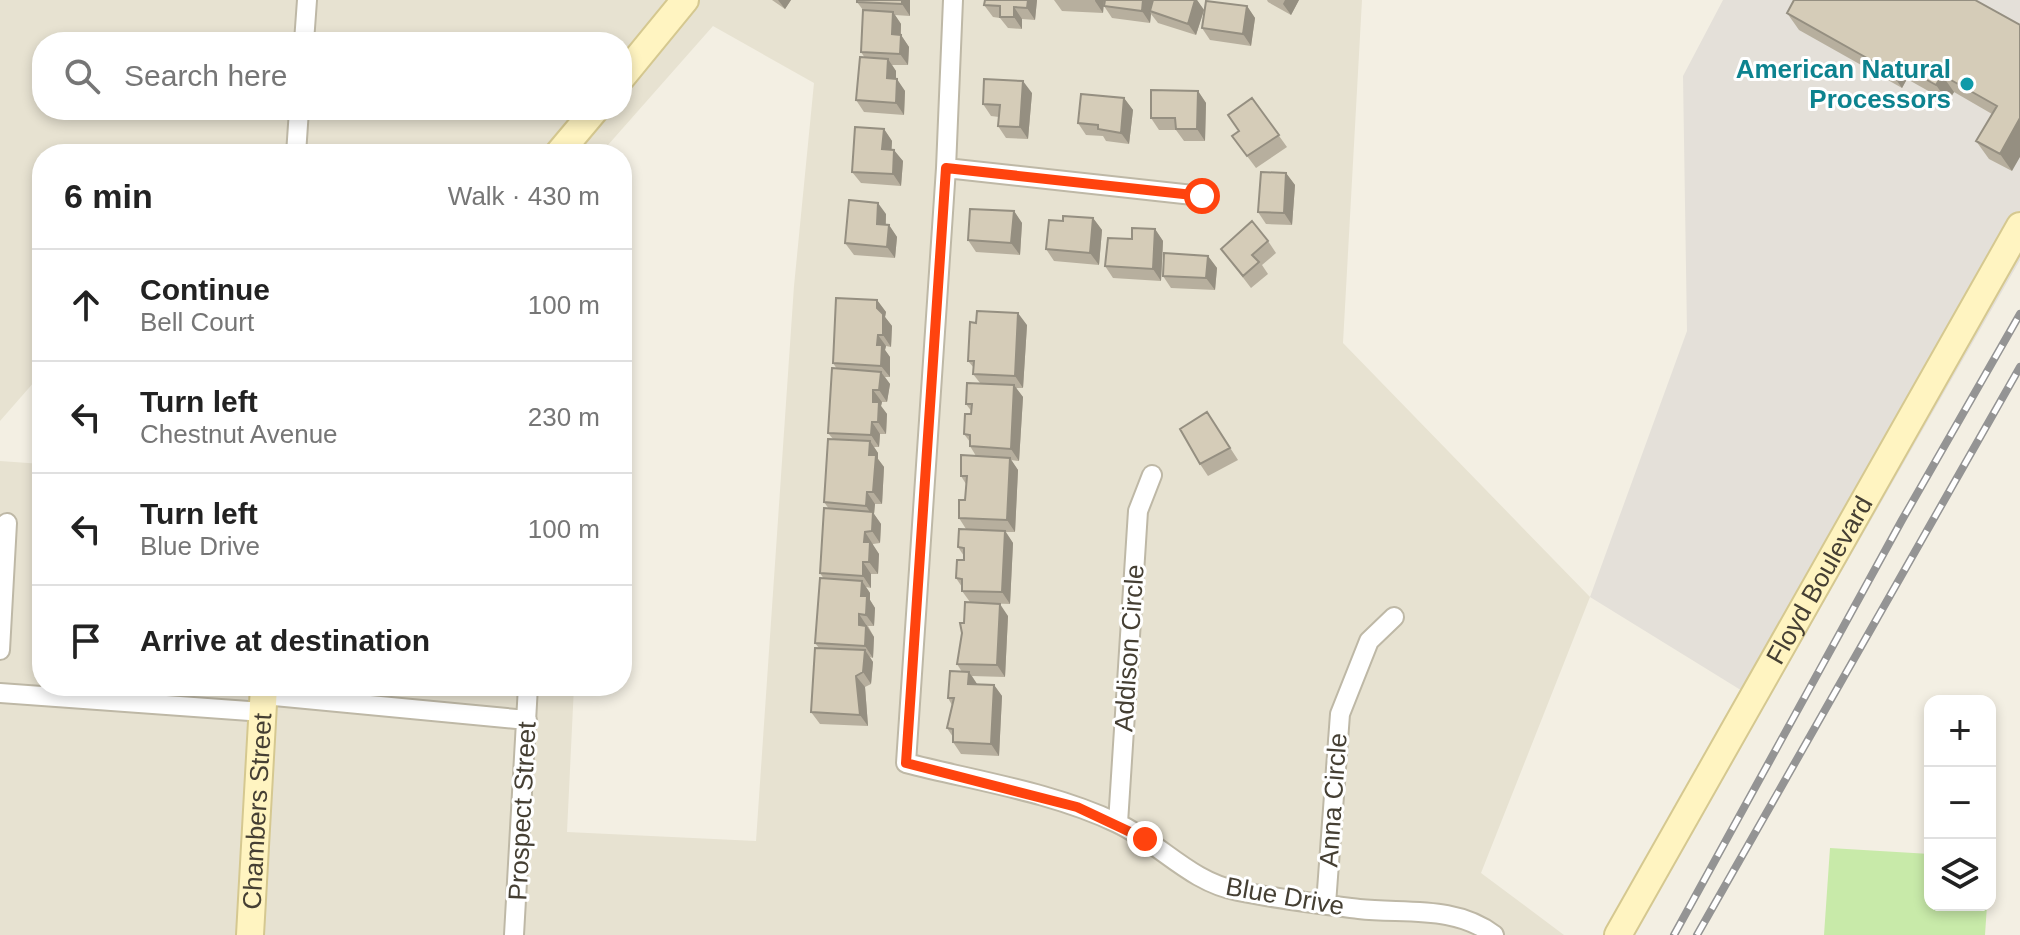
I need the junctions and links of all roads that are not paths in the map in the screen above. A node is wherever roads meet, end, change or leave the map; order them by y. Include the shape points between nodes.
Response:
1 (307, 0) edge
2 (685, 0) edge
3 (953, 0) edge
4 (305, 32) edge
5 (632, 65) edge
6 (298, 120) edge
7 (587, 120) edge
8 (297, 144) edge
9 (566, 144) edge
10 (946, 168) junction
11 (1202, 196) dead end
12 (2020, 226) edge
13 (1152, 475) dead end
14 (7, 523) dead end
15 (1394, 617) dead end
16 (0, 650) edge
17 (0, 693) edge
18 (32, 694) edge
19 (158, 696) edge
20 (528, 696) edge
21 (263, 698) edge
22 (527, 720) junction
23 (1118, 823) junction
24 (1326, 904) junction
25 (250, 935) edge
26 (514, 935) edge
27 (1494, 935) edge
28 (1618, 935) edge

1 - 4 street
2 - 5 main road
3 - 10 street
6 - 8 street
7 - 9 main road
10 - 11 street
10 - 23 street, Blue Drive via 906,763 1077,807
12 - 28 main road, Floyd Boulevard
13 - 23 street, Addison Circle via 1138,511
14 - 16 street
15 - 24 street, Anna Circle via 1369,641 1340,714
17 - 18 street
19 - 21 street
20 - 22 street, Prospect Street
21 - 22 street
21 - 25 main road, Chambers Street
22 - 26 street, Prospect Street
23 - 24 street, Blue Drive via 1209,882
24 - 27 street, Blue Drive via 1433,912

